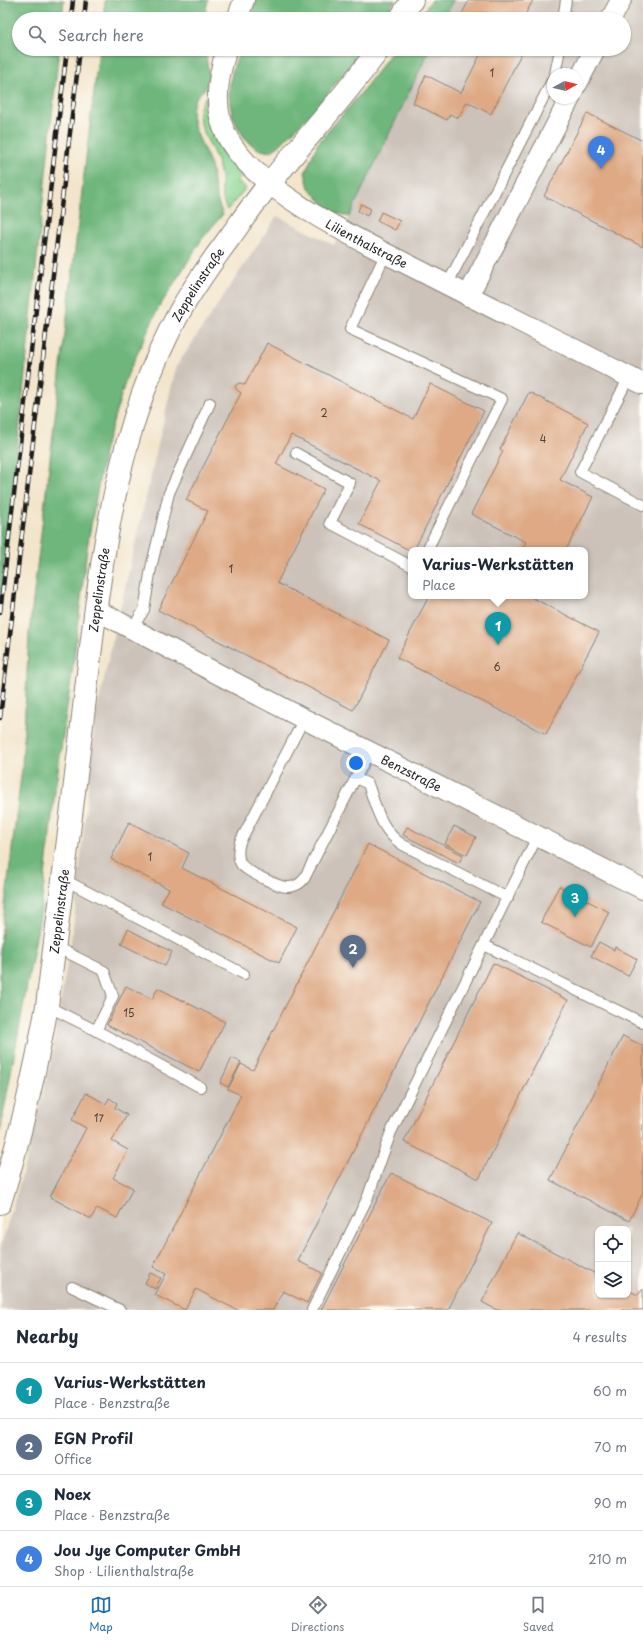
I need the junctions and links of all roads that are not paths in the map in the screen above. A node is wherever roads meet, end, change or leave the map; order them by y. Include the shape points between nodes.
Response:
1 (244, 0) edge
2 (412, 0) edge
3 (566, 0) edge
4 (621, 0) edge
5 (240, 12) edge
6 (404, 12) edge
7 (564, 12) edge
8 (615, 12) edge
9 (226, 56) edge
10 (374, 56) edge
11 (559, 56) edge
12 (591, 56) edge
13 (556, 68) edge
14 (583, 72) edge
15 (547, 91) edge
16 (567, 104) edge
17 (270, 183) junction
18 (386, 253) junction
19 (447, 285) junction
20 (468, 296) junction
21 (636, 381) edge
22 (210, 403) dead end
23 (296, 453) dead end
24 (643, 505) edge
25 (428, 547) edge
26 (408, 564) edge
27 (96, 610) junction
28 (132, 629) junction
29 (304, 719) junction
30 (369, 752) junction
31 (356, 778) junction
32 (538, 835) junction
33 (63, 879) junction
34 (643, 889) edge
35 (508, 898) junction
36 (484, 945) junction
37 (54, 946) junction
38 (244, 974) dead end
39 (47, 1006) junction
40 (643, 1023) edge
41 (96, 1031) junction
42 (200, 1087) dead end
43 (0, 1203) edge
44 (72, 1287) dead end
45 (120, 1310) edge
46 (312, 1310) edge

1 - 5 street
2 - 6 street
3 - 7 lane
4 - 8 street
9 - 17 street, Lilienthalstraße via 218,94 221,124 237,152
10 - 17 street, Zeppelinstraße
11 - 13 lane
12 - 14 street
15 - 19 lane
16 - 20 street
17 - 18 street, Lilienthalstraße via 319,217
17 - 27 street, Zeppelinstraße via 197,284 173,324 156,362 138,410 124,461 111,519
18 - 19 street, Lilienthalstraße
18 - 25 lane via 350,329 502,399
19 - 20 street, Lilienthalstraße
20 - 21 street, Lilienthalstraße
21 - 24 lane via 580,472
22 - 28 lane via 169,493 144,610
23 - 26 lane via 350,482 330,523
27 - 28 street, Benzstraße
27 - 33 street, Zeppelinstraße
28 - 29 street, Benzstraße
29 - 30 street, Benzstraße
29 - 31 lane via 240,842 238,856 245,868 280,886 288,888 299,884 306,876
30 - 31 lane
30 - 32 street, Benzstraße
31 - 35 lane via 368,784 381,819 392,837
32 - 34 street, Benzstraße
32 - 35 lane
33 - 37 street, Zeppelinstraße
33 - 38 lane
35 - 36 lane
36 - 40 lane
36 - 46 lane via 391,1132 367,1199
37 - 39 street, Zeppelinstraße
37 - 41 lane via 104,971 113,996
39 - 41 lane
39 - 43 street, Zeppelinstraße via 29,1096
41 - 42 lane
44 - 45 lane

